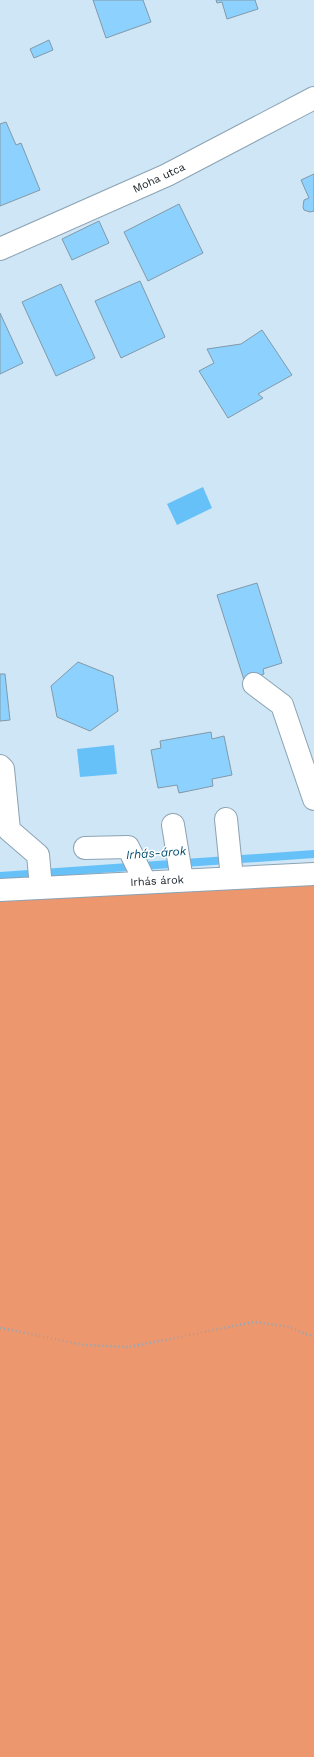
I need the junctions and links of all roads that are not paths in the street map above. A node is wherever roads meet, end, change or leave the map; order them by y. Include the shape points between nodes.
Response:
1 (314, 98) edge
2 (0, 249) edge
3 (254, 684) dead end
4 (0, 766) edge
5 (314, 799) edge
6 (226, 819) dead end
7 (173, 825) dead end
8 (85, 848) dead end
9 (314, 874) edge
10 (232, 878) junction
11 (182, 880) junction
12 (145, 882) junction
13 (41, 887) junction
14 (0, 890) edge

1 - 2 street, Moha utca via 167,175
3 - 5 street via 282,705
4 - 13 street via 3,769 10,830 38,854
6 - 10 street
7 - 11 street
8 - 12 street via 128,847
9 - 10 street, Irhás árok
10 - 11 street, Irhás árok
11 - 12 street, Irhás árok
12 - 13 street, Irhás árok
13 - 14 street, Irhás árok

